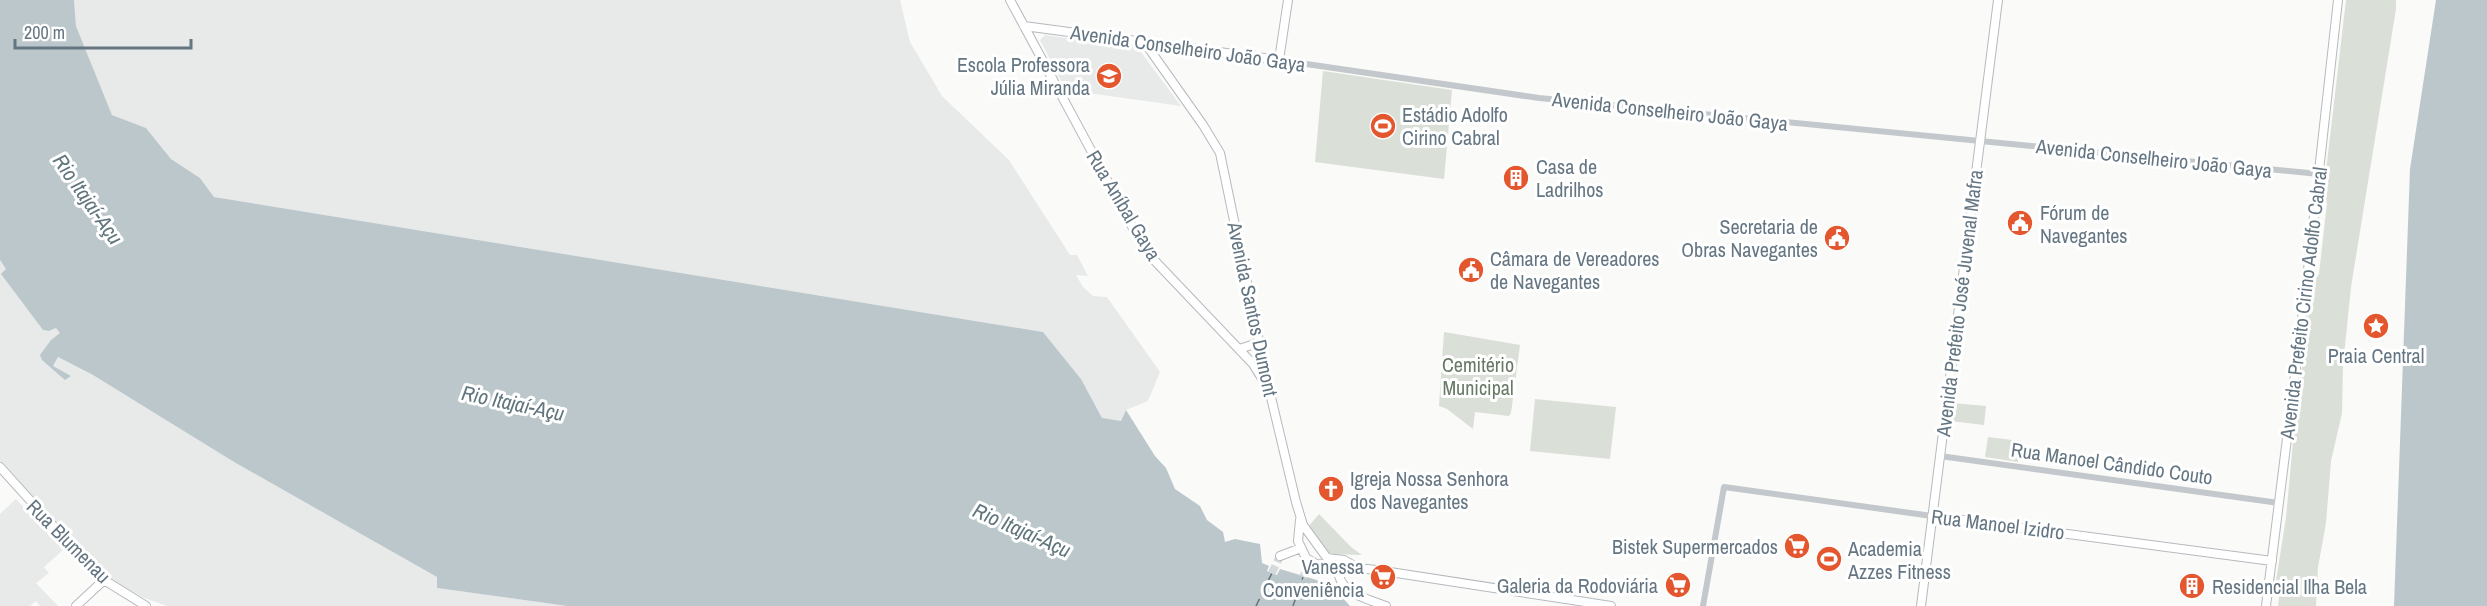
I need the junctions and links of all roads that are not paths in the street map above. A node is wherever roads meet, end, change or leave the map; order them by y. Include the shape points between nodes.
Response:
1 (1010, 0) edge
2 (1288, 0) edge
3 (1998, 0) edge
4 (2338, 0) edge
5 (1024, 26) junction
6 (1145, 43) junction
7 (1279, 60) junction
8 (1980, 141) junction
9 (2319, 174) junction
10 (1260, 342) junction
11 (1239, 349) junction
12 (1269, 389) junction
13 (1940, 456) junction
14 (0, 467) edge
15 (2279, 503) junction
16 (1932, 516) junction
17 (1300, 517) junction
18 (1301, 548) junction
19 (1280, 556) tunnel mouth
20 (2272, 561) junction
21 (1339, 565) junction
22 (1356, 567) junction
23 (104, 580) junction
24 (76, 606) edge
25 (146, 606) edge
26 (1386, 606) edge
27 (1611, 606) edge
28 (1703, 606) edge
29 (1921, 606) edge
30 (2266, 606) edge

1 - 5 main road, Rua Aníbal Gaya
2 - 7 main road
3 - 8 main road, Avenida Prefeito José Juvenal Mafra
4 - 9 main road, Avenida Prefeito Cirino Adolfo Cabral
5 - 6 main road, Avenida Conselheiro João Gaya
5 - 11 main road, Rua Aníbal Gaya via 1141,243
6 - 7 main road, Avenida Conselheiro João Gaya
6 - 10 main road, Avenida Santos Dumont via 1220,153
7 - 8 street, Avenida Conselheiro João Gaya via 1539,98
8 - 9 street, Avenida Conselheiro João Gaya
8 - 13 main road, Avenida Prefeito José Juvenal Mafra
9 - 15 main road, Avenida Prefeito Cirino Adolfo Cabral
10 - 11 main road
10 - 12 main road, Avenida Santos Dumont
11 - 12 main road, Rua Aníbal Gaya
12 - 17 main road, Avenida Santos Dumont
13 - 15 street, Rua Manoel Cândido Couto
13 - 16 main road, Avenida Prefeito José Juvenal Mafra
14 - 23 main road, Rua Blumenau
15 - 20 main road, Avenida Prefeito Cirino Adolfo Cabral
16 - 20 main road, Rua Manoel Izidro
16 - 28 street, Rua Manoel Izidro via 1724,487
16 - 29 main road, Avenida Prefeito José Juvenal Mafra
17 - 18 main road via 1297,537
17 - 22 main road, Avenida Santos Dumont via 1327,558 1344,560
18 - 19 main road
18 - 21 main road via 1311,564
20 - 30 main road, Avenida Prefeito Cirino Adolfo Cabral
21 - 22 main road
21 - 26 main road via 1342,586
22 - 27 main road
23 - 24 main road
23 - 25 main road, Rua Blumenau

